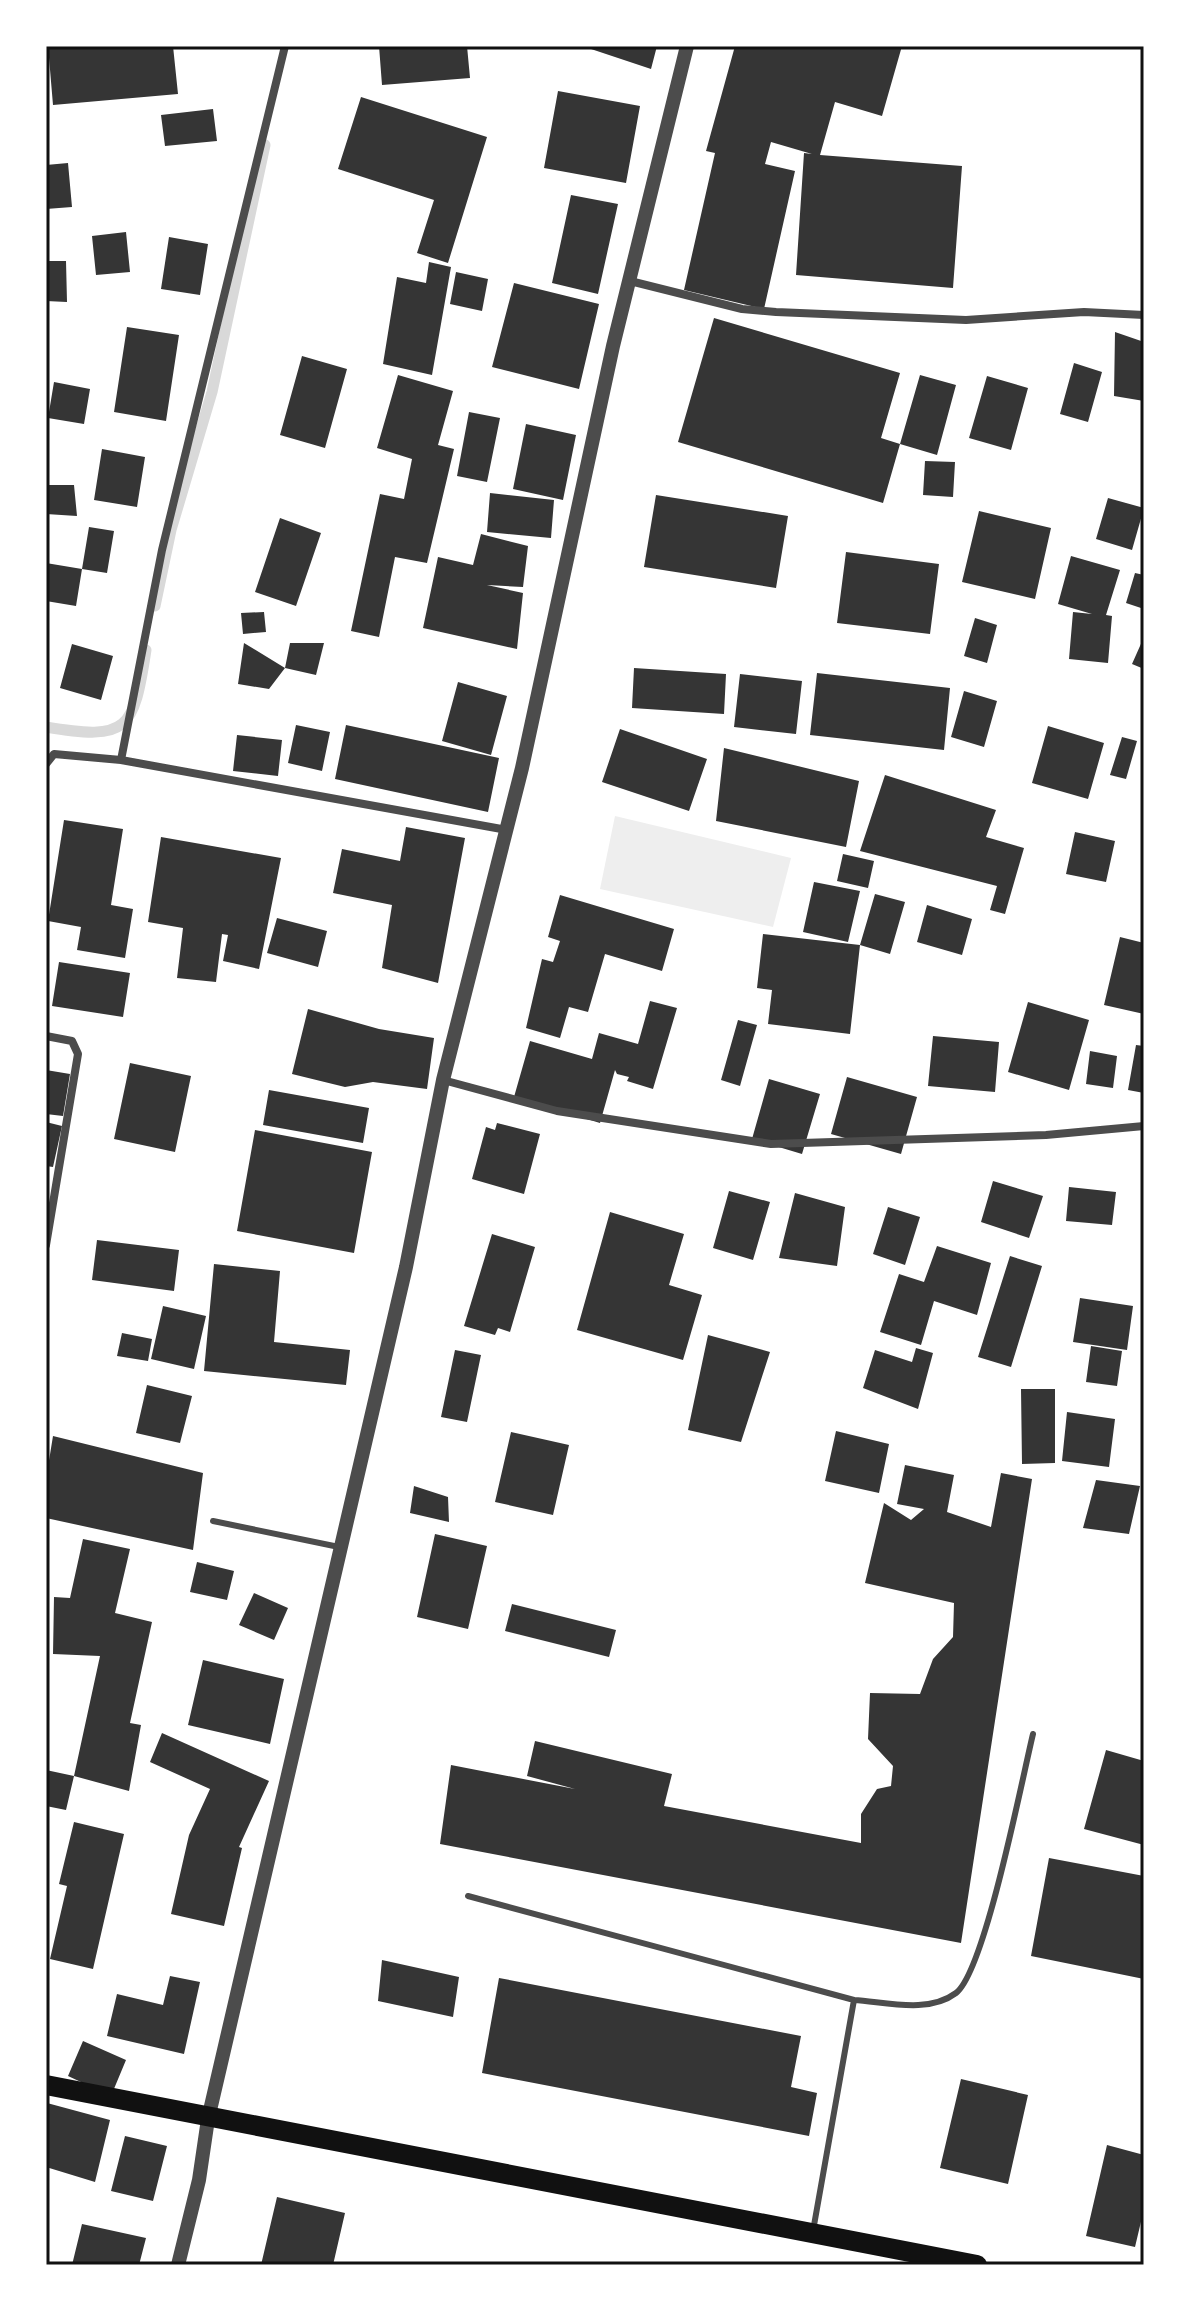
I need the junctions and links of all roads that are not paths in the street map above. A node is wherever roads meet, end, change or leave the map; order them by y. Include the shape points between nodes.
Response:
1 (285, 46) edge
2 (687, 46) edge
3 (630, 281) junction
4 (1144, 315) edge
5 (121, 760) junction
6 (46, 764) edge
7 (507, 830) junction
8 (46, 1036) edge
9 (443, 1080) junction
10 (1144, 1126) edge
11 (46, 1245) edge
12 (213, 1521) dead end
13 (340, 1548) junction
14 (1033, 1734) dead end
15 (468, 1896) dead end
16 (854, 2000) junction
17 (46, 2085) edge
18 (208, 2119) junction
19 (812, 2234) junction
20 (178, 2265) edge
21 (977, 2265) edge

1 - 5 street via 162,550
2 - 3 street
3 - 4 street via 742,309 785,312 966,320 1084,312
3 - 7 street
5 - 6 street via 54,754
5 - 7 street
7 - 9 street
8 - 11 street via 72,1041 78,1054
9 - 10 street via 557,1111 771,1144 1046,1135
9 - 13 street via 406,1267
12 - 13 lane
13 - 18 street
14 - 16 lane via 980,1948 959,1991 921,2005
15 - 16 lane
16 - 19 lane
17 - 18 main road
18 - 19 main road
18 - 20 street
19 - 21 main road

